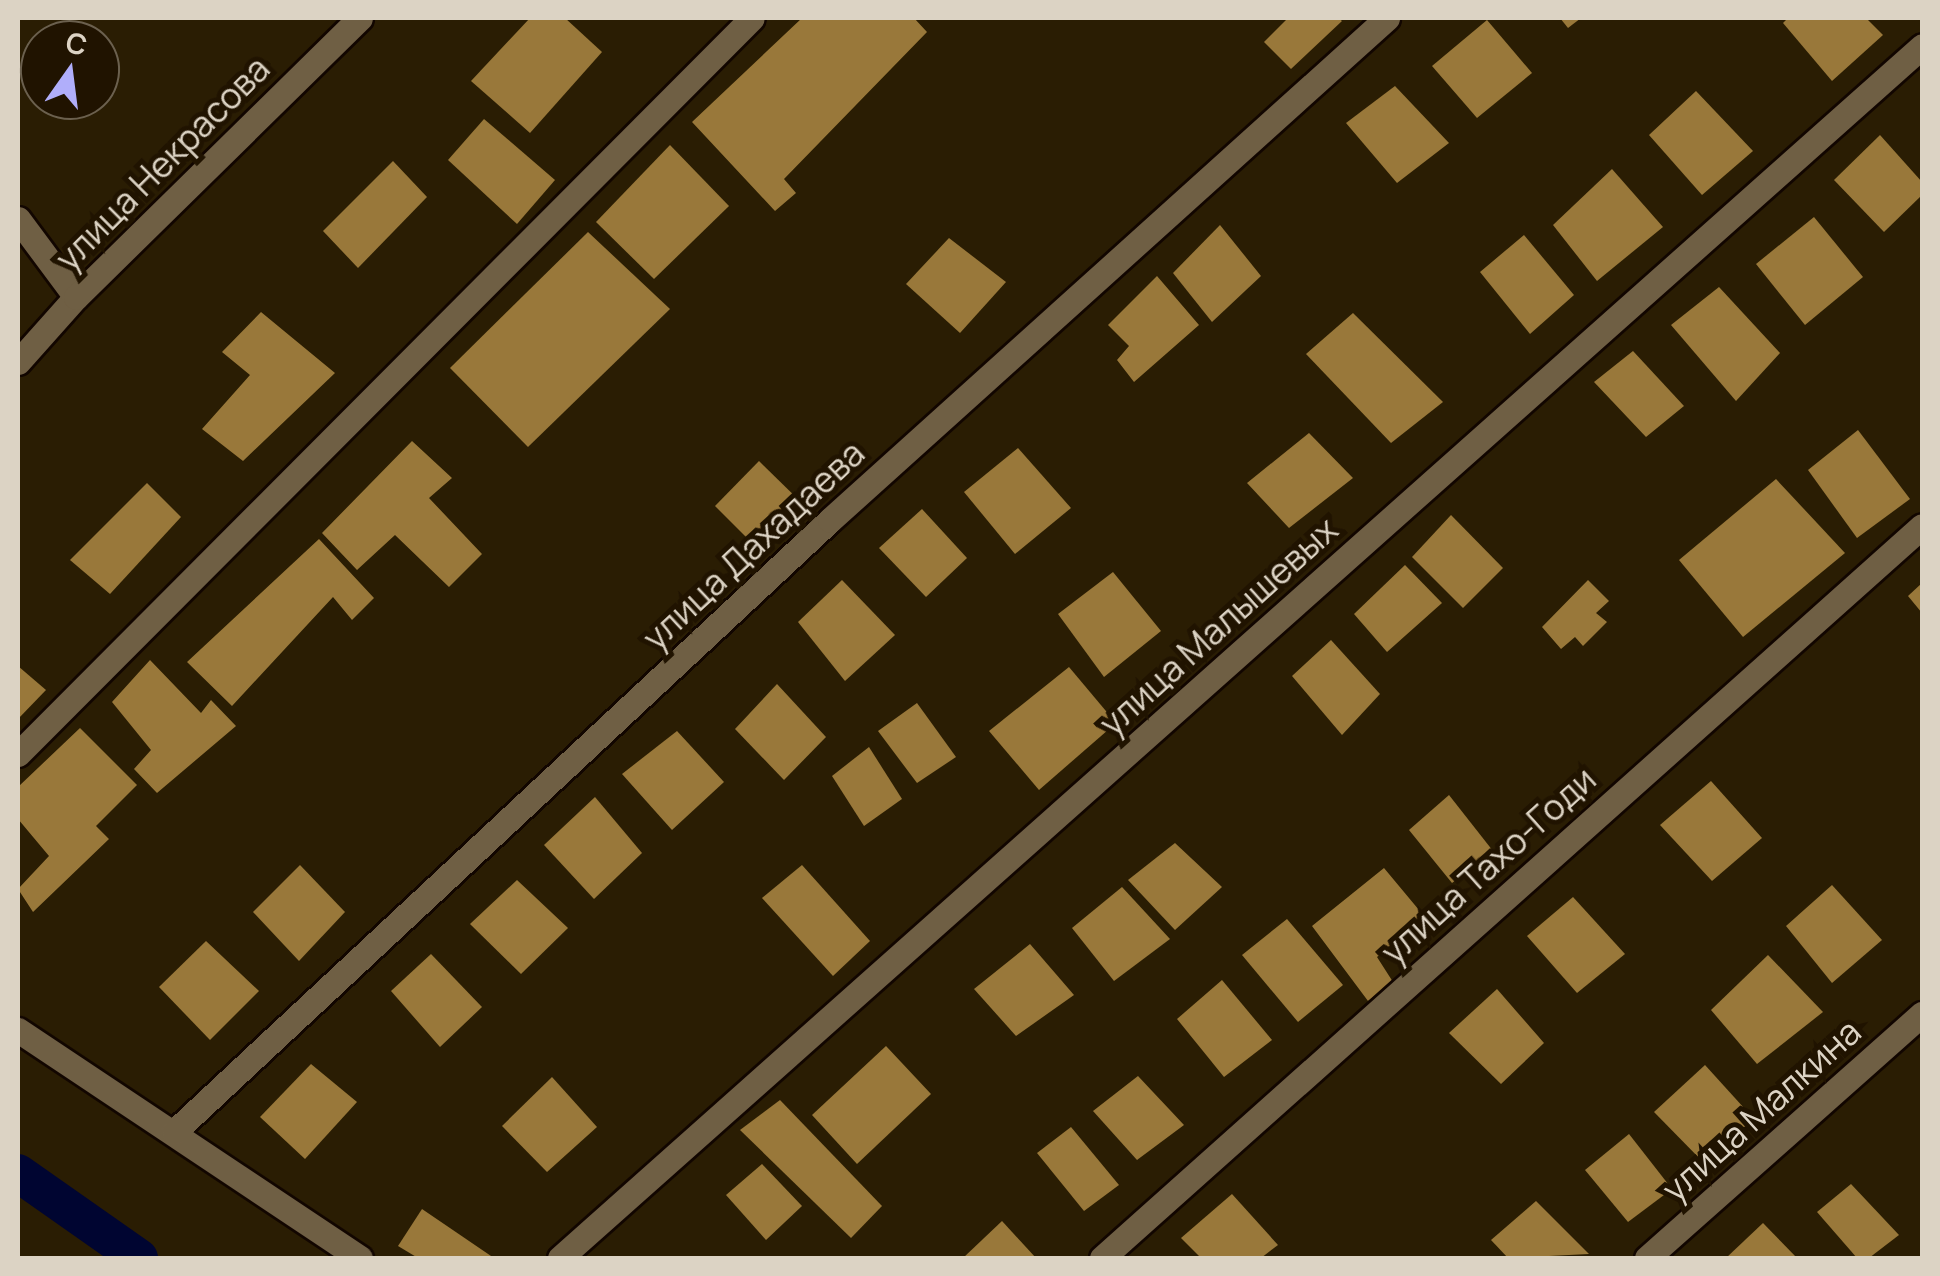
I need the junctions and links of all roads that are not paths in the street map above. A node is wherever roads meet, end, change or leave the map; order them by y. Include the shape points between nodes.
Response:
1 (360, 18) edge
2 (752, 18) edge
3 (1387, 18) edge
4 (1922, 46) edge
5 (18, 220) edge
6 (76, 296) junction
7 (18, 362) edge
8 (1922, 526) edge
9 (18, 754) edge
10 (1922, 1014) edge
11 (18, 1030) edge
12 (174, 1132) junction
13 (360, 1258) edge
14 (560, 1258) edge
15 (1102, 1258) edge
16 (1647, 1258) edge

1 - 6 street, улица Некрасова
2 - 9 street
3 - 12 street, улица Дахадаева via 830,520
4 - 14 street, улица Малышевых
5 - 6 street
6 - 7 street, улица Некрасова
8 - 15 street, улица Тахо-Годи
10 - 16 street, улица Малкина
11 - 12 street
12 - 13 street

